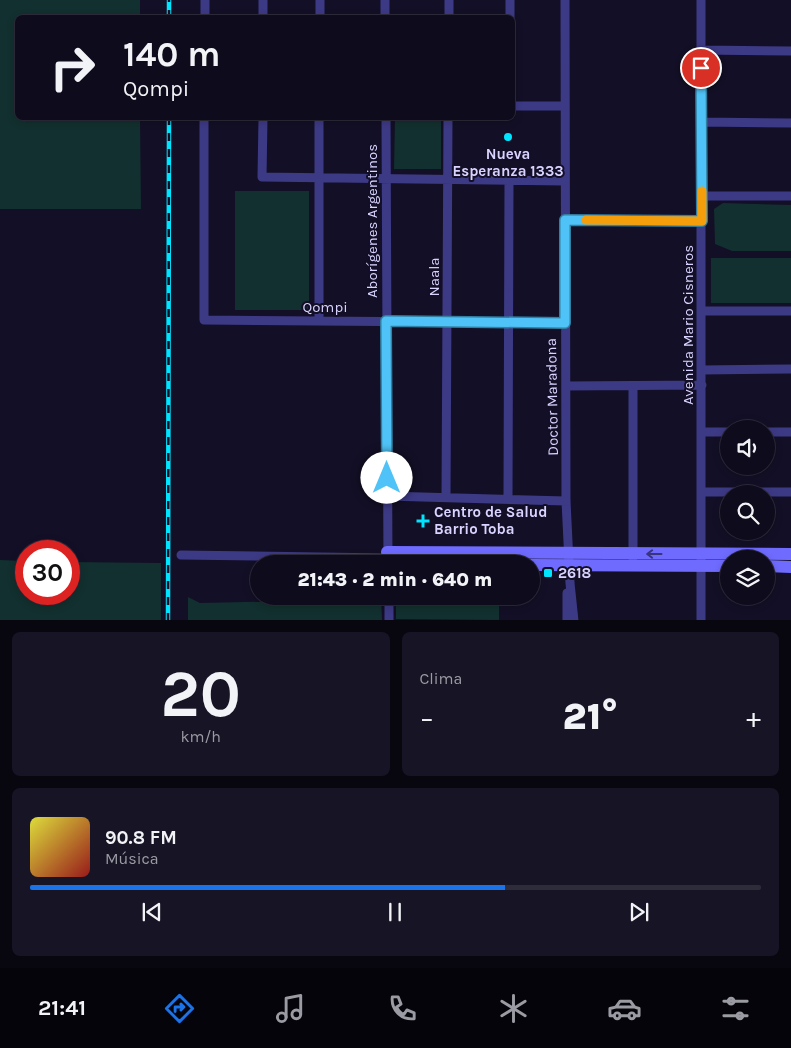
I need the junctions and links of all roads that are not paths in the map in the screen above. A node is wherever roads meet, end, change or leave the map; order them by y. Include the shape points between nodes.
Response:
1 (205, 0) edge
2 (263, 0) edge
3 (320, 0) edge
4 (385, 0) edge
5 (449, 0) edge
6 (510, 0) edge
7 (565, 0) edge
8 (701, 0) edge
9 (205, 15) edge
10 (263, 15) edge
11 (320, 15) edge
12 (385, 15) edge
13 (449, 15) edge
14 (510, 15) edge
15 (701, 50) junction
16 (791, 51) edge
17 (515, 106) edge
18 (564, 106) junction
19 (204, 120) edge
20 (262, 120) edge
21 (319, 120) edge
22 (386, 120) edge
23 (448, 120) edge
24 (702, 122) junction
25 (791, 123) edge
26 (319, 178) junction
27 (386, 179) junction
28 (448, 180) junction
29 (509, 180) junction
30 (564, 181) junction
31 (702, 196) junction
32 (791, 196) edge
33 (565, 220) junction
34 (702, 221) junction
35 (702, 311) junction
36 (791, 311) edge
37 (319, 321) junction
38 (386, 321) junction
39 (447, 322) junction
40 (508, 323) junction
41 (565, 323) junction
42 (791, 369) edge
43 (702, 370) junction
44 (702, 385) junction
45 (566, 386) junction
46 (633, 386) junction
47 (702, 432) junction
48 (720, 432) edge
49 (775, 432) edge
50 (791, 432) edge
51 (702, 492) junction
52 (791, 492) edge
53 (387, 496) junction
54 (446, 497) junction
55 (508, 498) junction
56 (566, 501) junction
57 (791, 554) edge
58 (388, 555) edge
59 (181, 556) dead end
60 (250, 557) edge
61 (540, 560) edge
62 (570, 560) junction
63 (633, 560) junction
64 (702, 560) junction
65 (720, 564) edge
66 (540, 565) edge
67 (775, 566) edge
68 (791, 566) edge
69 (570, 583) junction
70 (389, 605) edge
71 (389, 620) edge
72 (567, 620) edge
73 (574, 620) edge
74 (701, 620) edge

1 - 9 street
2 - 10 street
3 - 11 street
4 - 12 street
5 - 13 street
6 - 14 street
7 - 18 street, Doctor Maradona
8 - 15 street, Avenida Mario Cisneros
15 - 16 street
15 - 24 street, Avenida Mario Cisneros
17 - 18 street
18 - 30 street, Doctor Maradona
19 - 37 street, Qompi via 204,320
20 - 26 street via 262,177
21 - 26 street
22 - 27 street, Aborígenes Argentinos
23 - 28 street, Naala
24 - 25 street
24 - 31 street, Avenida Mario Cisneros
26 - 27 street
26 - 37 street
27 - 28 street
27 - 38 street, Aborígenes Argentinos
28 - 29 street
28 - 39 street, Naala
29 - 30 street
29 - 40 street
30 - 33 street, Doctor Maradona
31 - 32 street
31 - 34 street, Avenida Mario Cisneros
33 - 34 street
33 - 41 street, Doctor Maradona
34 - 35 street, Avenida Mario Cisneros
35 - 36 street
35 - 43 street, Avenida Mario Cisneros
37 - 38 street, Qompi
38 - 39 street, Qompi
38 - 53 street, Aborígenes Argentinos
39 - 40 street, Qompi
39 - 54 street, Naala
40 - 41 street, Qompi
40 - 55 street
41 - 45 street, Doctor Maradona
42 - 43 street
43 - 44 street, Avenida Mario Cisneros
44 - 46 street
44 - 47 street, Avenida Mario Cisneros
45 - 46 street
45 - 56 street, Doctor Maradona
46 - 63 street
47 - 48 street
47 - 51 street, Avenida Mario Cisneros
49 - 50 street
51 - 52 street
51 - 64 street, Avenida Mario Cisneros
53 - 54 street
53 - 58 street, Aborígenes Argentinos
54 - 55 street
55 - 56 street
56 - 62 street, Doctor Maradona
57 - 64 street
59 - 60 street
61 - 62 street
62 - 63 street
62 - 66 street
62 - 69 street, Doctor Maradona
63 - 64 street
64 - 65 street
64 - 74 street, Avenida Mario Cisneros
67 - 68 street
69 - 72 street, Doctor Maradona via 566,597
69 - 73 street, Doctor Maradona
70 - 71 street

